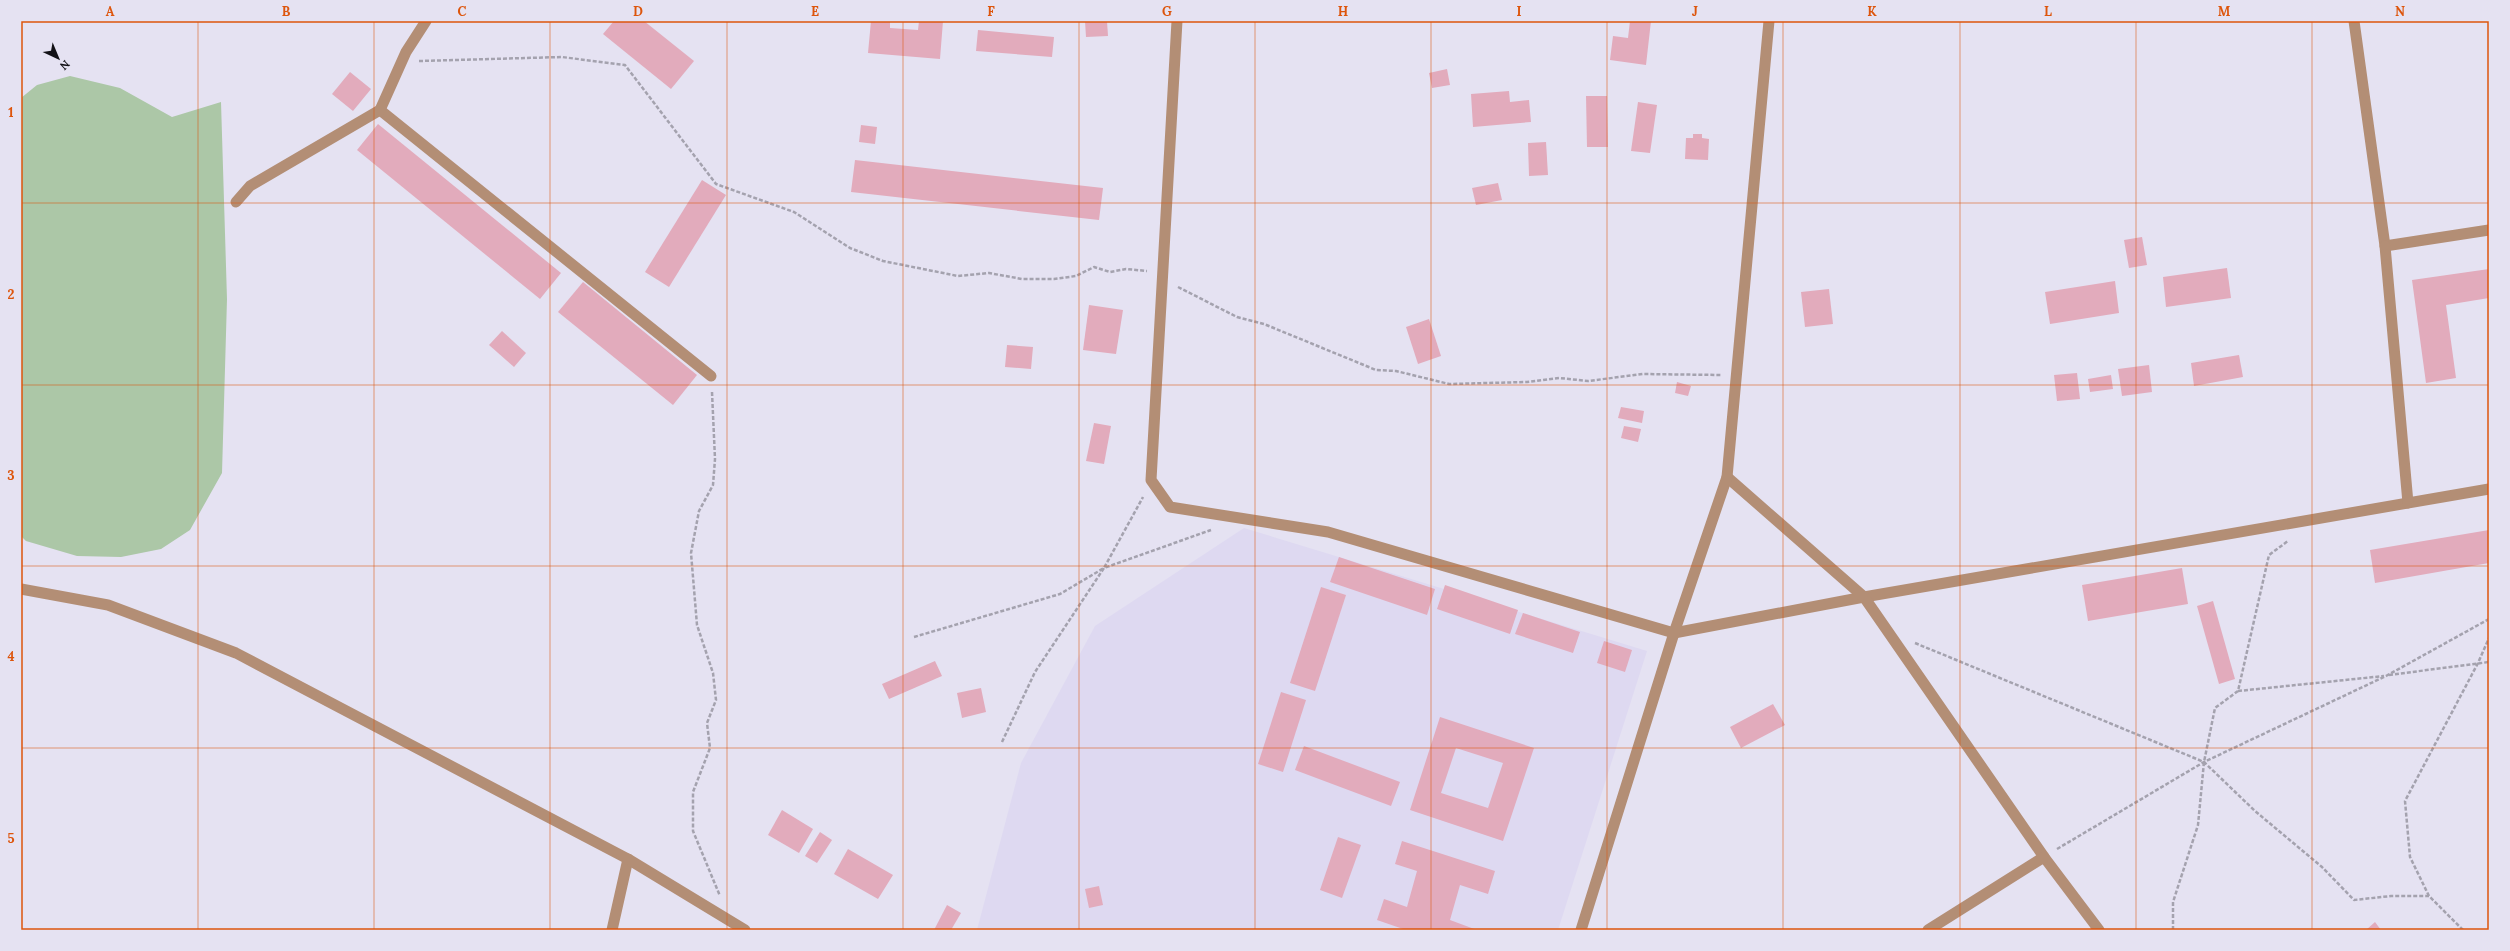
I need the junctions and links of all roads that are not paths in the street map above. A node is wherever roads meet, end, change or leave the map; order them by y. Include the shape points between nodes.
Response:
1 (426, 21) edge
2 (1177, 21) edge
3 (1769, 21) edge
4 (2354, 21) edge
5 (380, 110) junction
6 (236, 202) dead end
7 (2489, 230) edge
8 (2385, 246) junction
9 (711, 376) road end
10 (1727, 476) junction
11 (2489, 489) edge
12 (2408, 503) junction
13 (21, 589) edge
14 (1864, 596) junction
15 (1674, 633) junction
16 (2044, 857) junction
17 (628, 859) junction
18 (612, 930) edge
19 (745, 930) edge
20 (1581, 930) edge
21 (1928, 930) edge
22 (2099, 930) edge

1 - 5 street via 402,61
2 - 15 street via 1151,480 1170,507 1328,532
3 - 10 street
4 - 8 street
5 - 6 street via 250,186
5 - 9 street
7 - 8 street
8 - 12 street
10 - 14 street
10 - 15 street
11 - 12 street
12 - 14 street
13 - 17 street via 108,605 236,653
14 - 15 street
14 - 16 street
15 - 20 street
16 - 21 street
16 - 22 street
17 - 18 street
17 - 19 street

